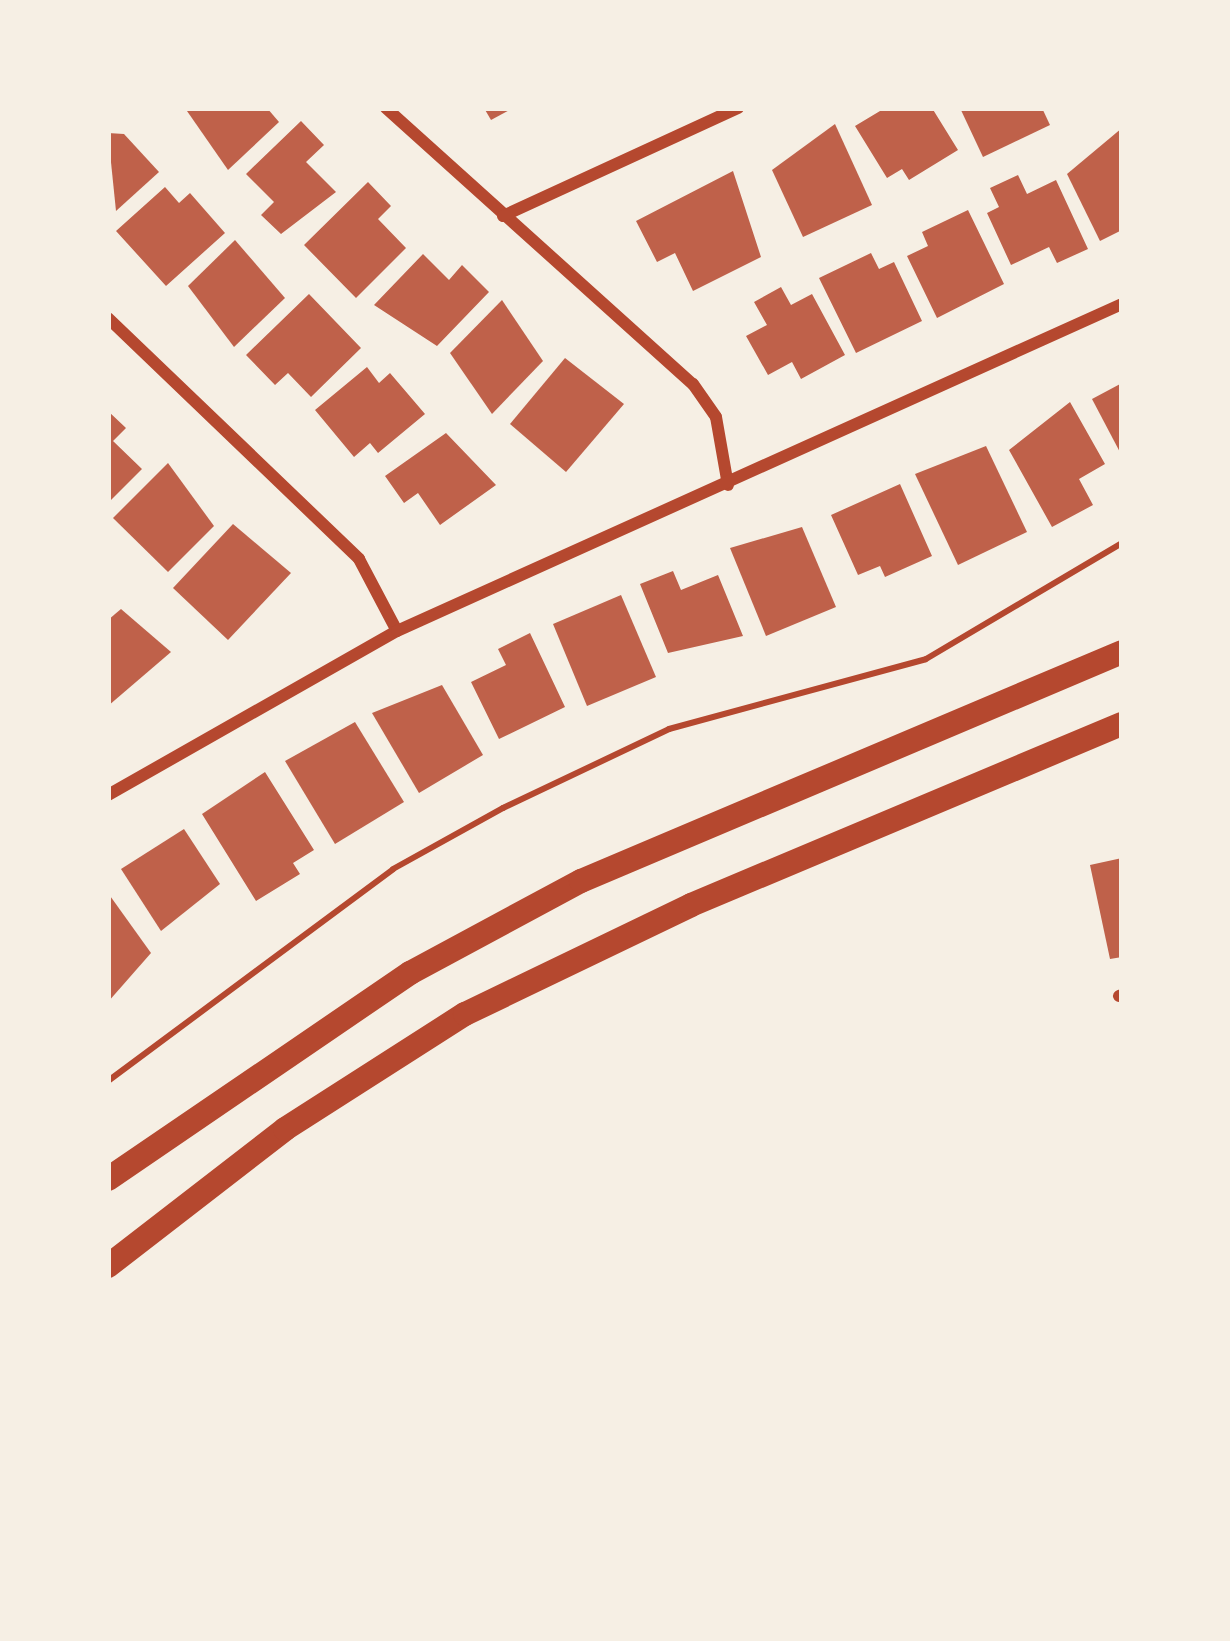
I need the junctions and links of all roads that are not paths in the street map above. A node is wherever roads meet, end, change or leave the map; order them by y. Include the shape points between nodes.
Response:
1 (386, 108) edge
2 (738, 108) edge
3 (503, 216) junction
4 (1122, 304) edge
5 (108, 318) edge
6 (728, 485) junction
7 (397, 631) junction
8 (1122, 652) edge
9 (1122, 724) edge
10 (108, 795) edge
11 (108, 1179) edge
12 (108, 1266) edge

1 - 3 street
2 - 3 street
3 - 6 street via 693,384 716,417
4 - 6 street
5 - 7 street via 359,559
6 - 7 street
7 - 10 street
8 - 11 main road via 580,881 410,974
9 - 12 main road via 691,905 465,1014 285,1129

